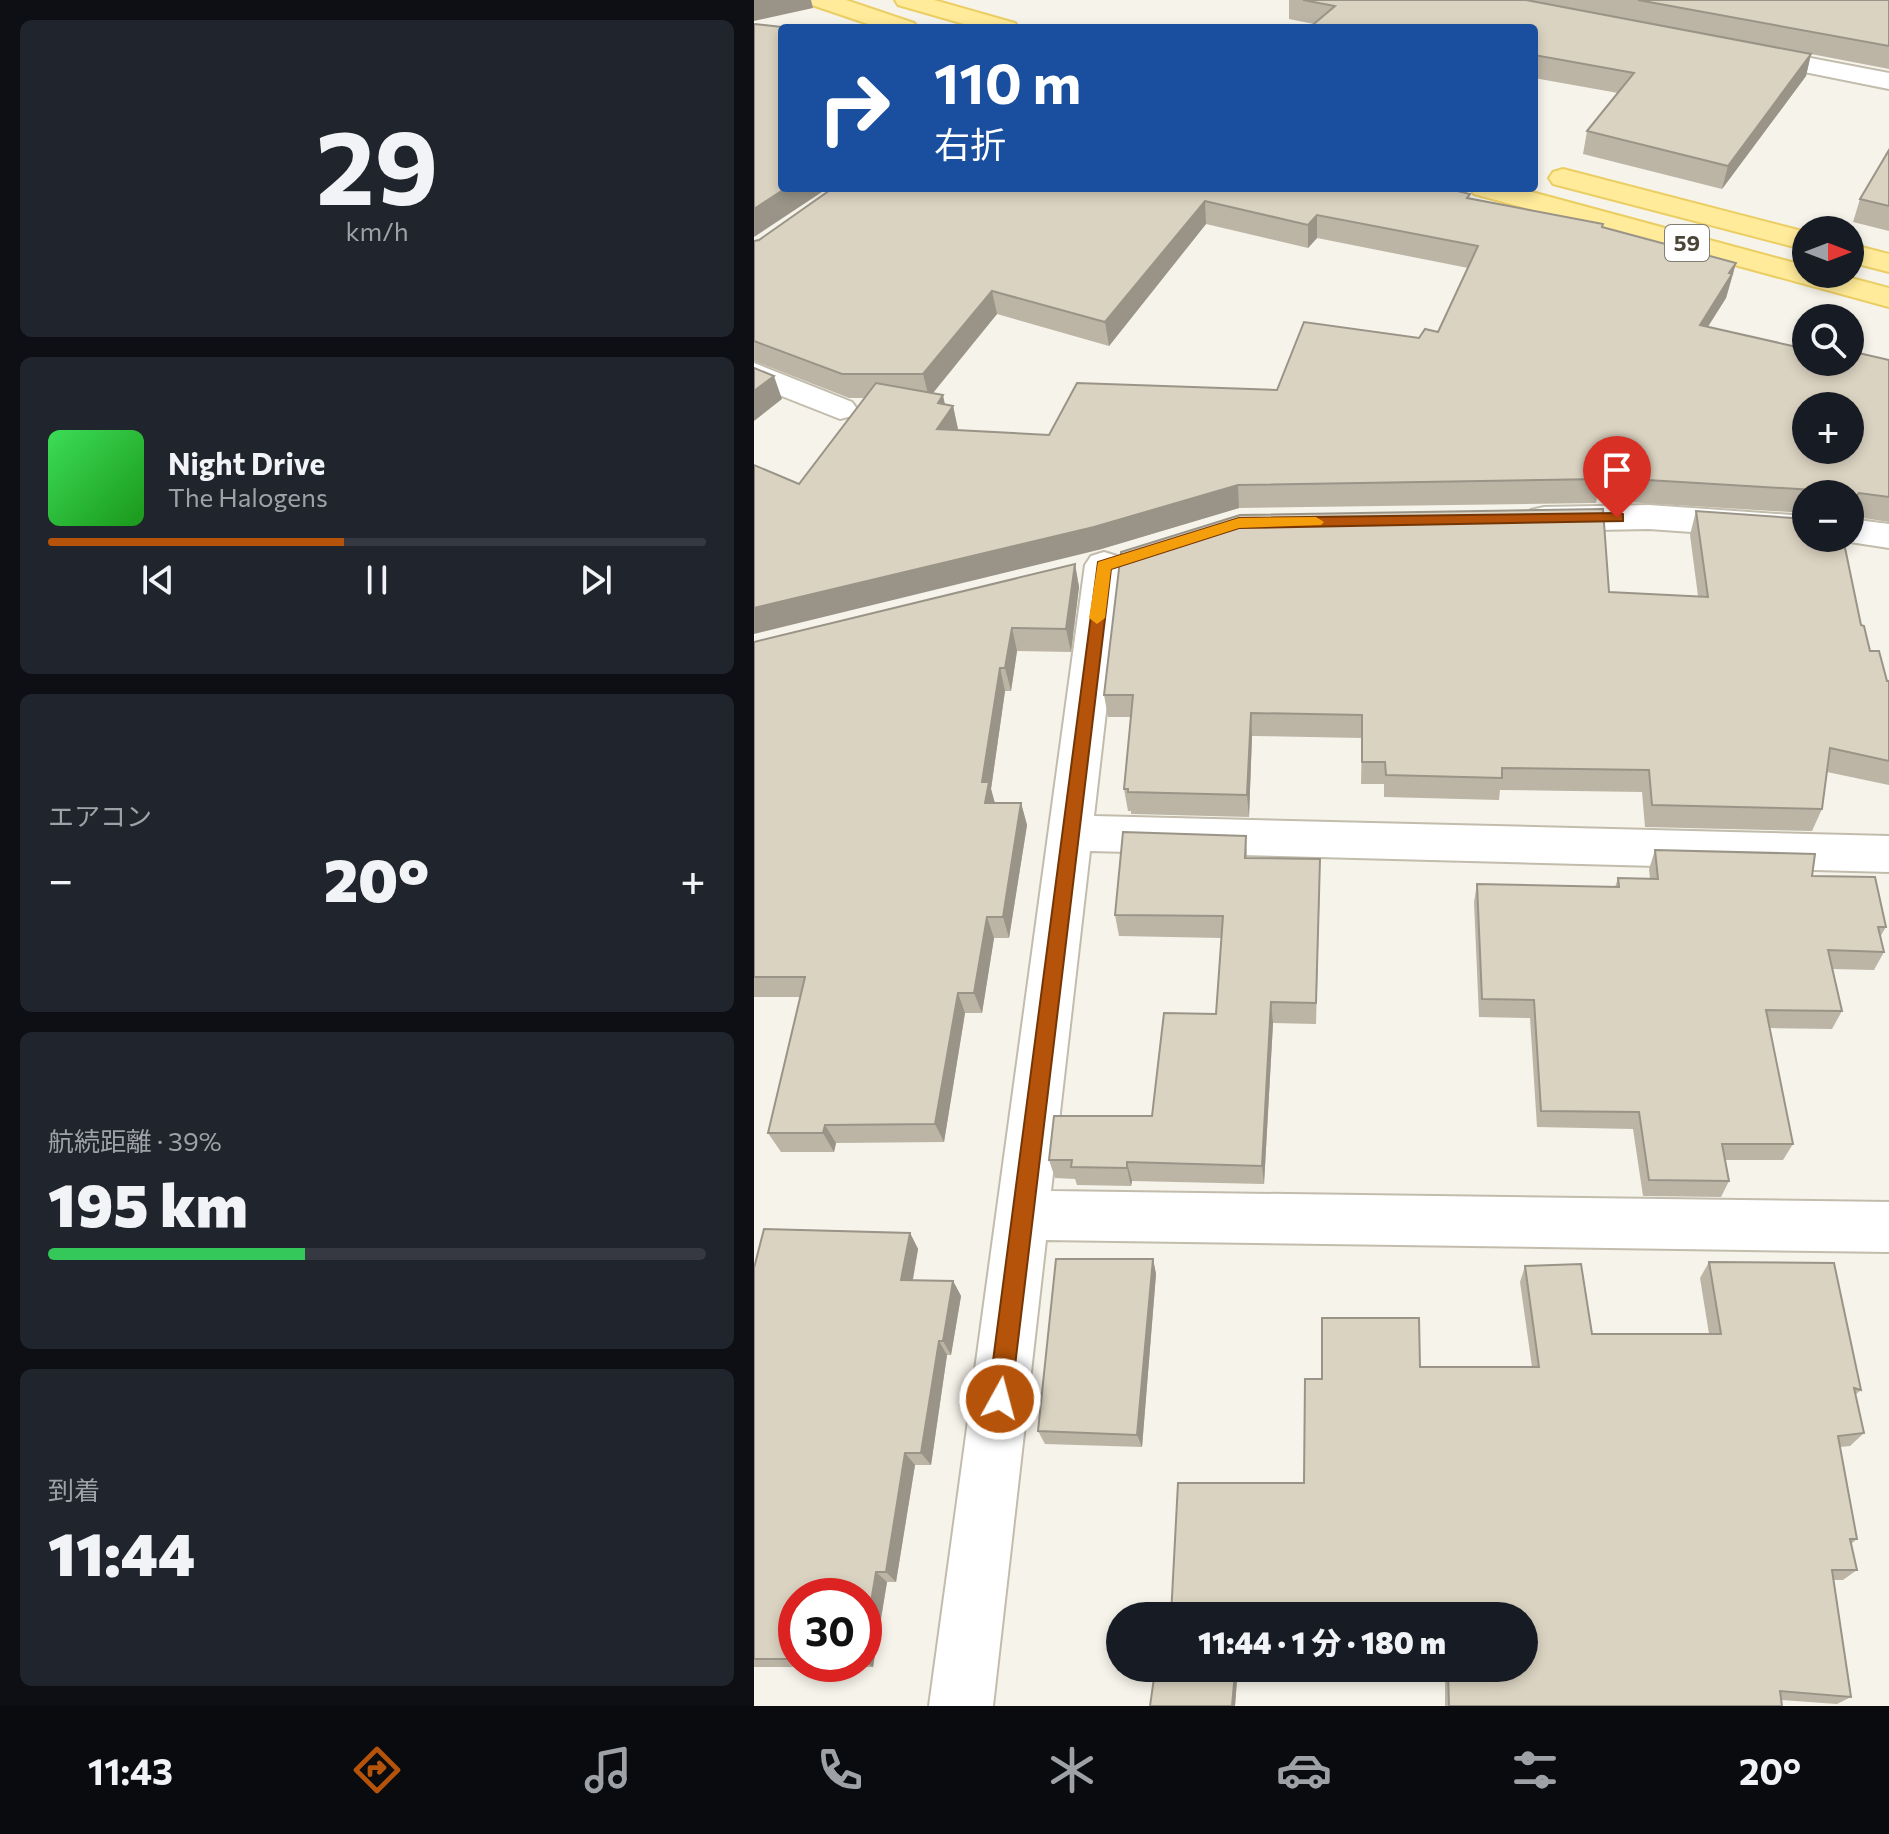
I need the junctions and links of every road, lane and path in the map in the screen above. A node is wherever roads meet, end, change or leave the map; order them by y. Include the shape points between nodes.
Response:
1 (821, 0) edge
2 (907, 0) edge
3 (948, 5) edge
4 (893, 24) edge
5 (996, 24) edge
6 (1717, 48) edge
7 (1889, 81) edge
8 (1538, 171) edge
9 (1499, 192) edge
10 (1792, 237) edge
11 (1864, 257) edge
12 (1889, 263) edge
13 (1889, 298) edge
14 (754, 373) edge
15 (840, 409) dead end
16 (1507, 519) edge
17 (1792, 527) edge
18 (1864, 533) edge
19 (1889, 536) edge
20 (1104, 565) dead end
21 (1071, 833) junction
22 (1889, 854) edge
23 (1023, 1215) junction
24 (1889, 1227) edge
25 (961, 1706) edge

1 - 4 main road
2 - 3 main road
3 - 5 main road
6 - 7 street
8 - 10 main road, 59
9 - 13 main road, 59
11 - 12 main road
14 - 15 street
16 - 17 street via 1649,517
18 - 19 street
20 - 21 street
21 - 22 street
21 - 23 street
23 - 24 street
23 - 25 street

